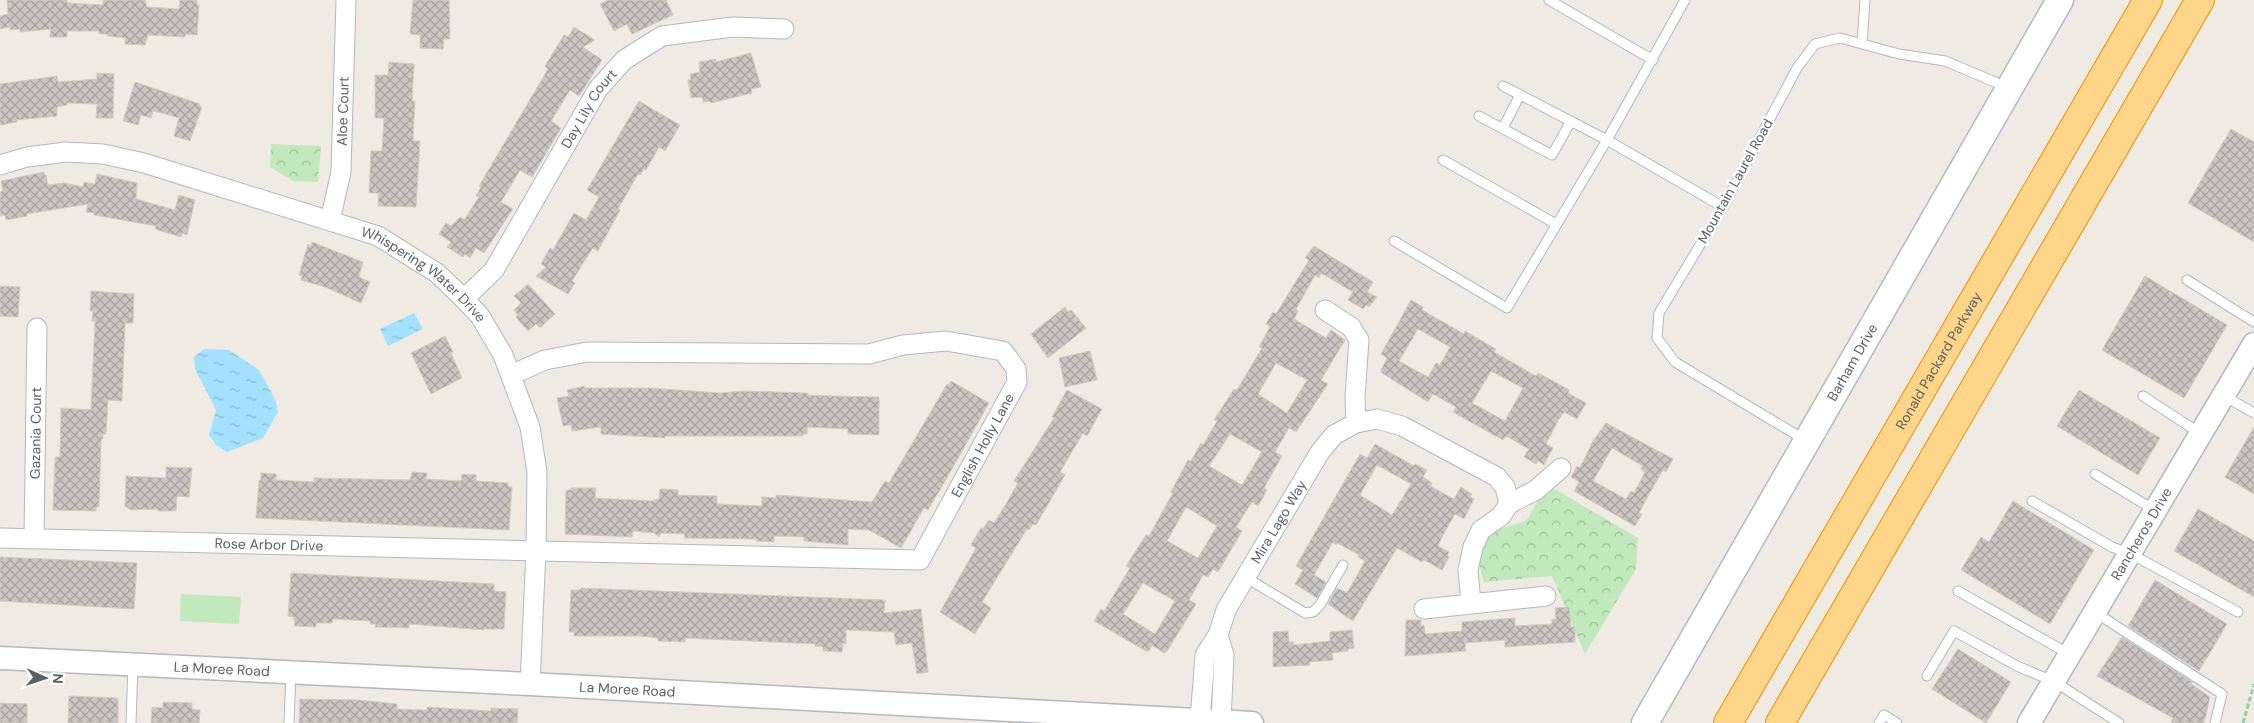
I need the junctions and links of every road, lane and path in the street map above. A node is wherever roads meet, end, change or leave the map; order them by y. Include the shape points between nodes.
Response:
1 (346, 0) edge
2 (1549, 0) edge
3 (1685, 0) edge
4 (1865, 0) edge
5 (2060, 0) edge
6 (2148, 0) edge
7 (2200, 0) edge
8 (784, 30) dead end
9 (1862, 44) junction
10 (1652, 60) junction
11 (1503, 86) dead end
12 (2010, 88) junction
13 (1520, 95) junction
14 (1480, 116) dead end
15 (1571, 121) junction
16 (1503, 128) junction
17 (1607, 140) junction
18 (1443, 160) dead end
19 (0, 165) edge
20 (1723, 207) junction
21 (330, 221) junction
22 (1556, 224) junction
23 (1394, 241) dead end
24 (2187, 280) dead end
25 (464, 299) junction
26 (1325, 310) dead end
27 (2254, 322) edge
28 (37, 328) dead end
29 (2251, 354) edge
30 (511, 375) junction
31 (2144, 396) dead end
32 (2224, 396) junction
33 (2254, 413) edge
34 (1356, 423) junction
35 (2202, 434) junction
36 (1808, 442) junction
37 (1561, 468) dead end
38 (2095, 474) dead end
39 (2032, 501) dead end
40 (1509, 504) junction
41 (2156, 511) junction
42 (0, 538) edge
43 (34, 538) junction
44 (536, 550) junction
45 (2131, 554) junction
46 (1343, 565) dead end
47 (1245, 577) junction
48 (1958, 591) dead end
49 (1546, 596) dead end
50 (1471, 603) junction
51 (1424, 609) dead end
52 (2238, 612) dead end
53 (2096, 613) junction
54 (2071, 655) junction
55 (0, 658) edge
56 (134, 664) junction
57 (291, 672) junction
58 (1927, 676) dead end
59 (2055, 682) junction
60 (530, 684) junction
61 (2254, 684) edge
62 (1210, 721) junction
63 (131, 723) edge
64 (289, 723) edge
65 (1252, 723) edge
66 (1645, 723) edge
67 (1728, 723) edge
68 (1780, 723) edge
69 (1879, 723) edge
70 (1897, 723) edge
71 (2029, 723) edge
72 (2119, 723) edge
73 (2215, 723) edge
74 (2243, 723) edge

1 - 21 street, Aloe Court via 341,172
2 - 10 lane
3 - 10 lane
4 - 9 lane
5 - 12 main road, Barham Drive
6 - 67 highway, Ronald Packard Parkway
7 - 68 highway
8 - 25 street, Day Lily Court via 733,27 662,36 624,60 598,89 494,270
9 - 12 lane, Mountain Laurel Road via 1945,61
9 - 20 lane, Mountain Laurel Road via 1840,38 1815,44 1796,68
10 - 17 lane
11 - 13 lane
12 - 36 main road, Barham Drive
13 - 15 lane
13 - 16 lane
14 - 16 lane
15 - 16 lane via 1552,155
15 - 17 lane
17 - 20 lane
17 - 22 lane
18 - 22 lane
19 - 21 street, Whispering Water Drive via 27,157 66,152 103,154 144,163
20 - 36 lane, Mountain Laurel Road via 1659,313 1656,338 1675,362
21 - 25 street, Whispering Water Drive via 378,236 437,273
22 - 23 lane via 1507,308
24 - 27 lane
25 - 30 street, Whispering Water Drive via 480,316
26 - 34 street via 1351,327 1359,340
28 - 43 street, Gazania Court
29 - 32 street, Rancheros Drive
30 - 44 street, Whispering Water Drive via 530,427 536,472
30 - 44 street, English Holly Lane via 545,360 587,352 869,354 903,345 946,340 1004,351 1016,369 1016,382 920,560
31 - 35 lane
32 - 33 lane
32 - 35 street, Rancheros Drive
34 - 40 street, Mira Lago Way via 1377,419 1402,426 1496,477 1505,487
34 - 47 street, Mira Lago Way via 1334,435 1320,452
35 - 41 street, Rancheros Drive
36 - 66 main road, Barham Drive
37 - 40 street via 1536,490
38 - 41 lane
39 - 45 lane via 2112,547
40 - 50 street via 1501,516 1481,530 1473,547 1468,570
41 - 45 street, Rancheros Drive
42 - 43 street, Rose Arbor Drive
43 - 44 street, Rose Arbor Drive
44 - 60 street, Whispering Water Drive
45 - 52 lane
45 - 53 street, Rancheros Drive
46 - 47 lane via 1320,605 1313,612 1305,613
47 - 62 street, Mira Lago Way via 1226,610 1218,635 1224,655
48 - 54 lane
49 - 50 street
50 - 51 street
53 - 54 street, Rancheros Drive
53 - 73 lane via 2222,694
54 - 59 street, Rancheros Drive
55 - 56 street, La Moree Road
56 - 57 street, La Moree Road
56 - 63 lane
57 - 60 street, La Moree Road
57 - 64 lane
58 - 59 lane via 1954,631 2017,666
59 - 71 street, Rancheros Drive
59 - 72 lane
60 - 62 street, La Moree Road
61 - 74 path
62 - 65 street, La Moree Road
69 - 70 lane via 1884,716

